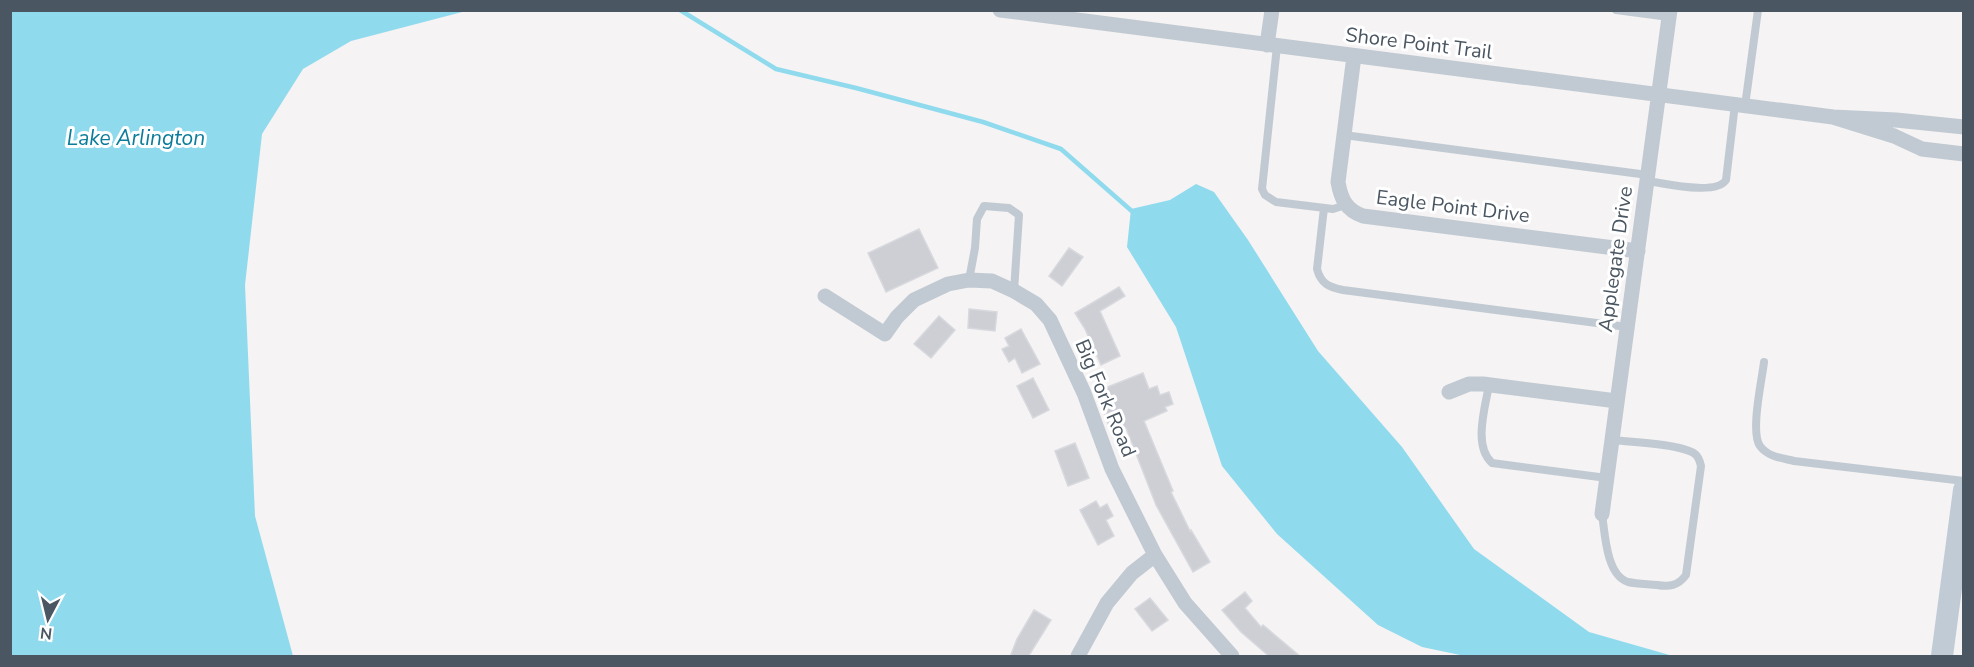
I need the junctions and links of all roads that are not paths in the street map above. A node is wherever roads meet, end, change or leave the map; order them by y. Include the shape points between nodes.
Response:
1 (1000, 10) edge
2 (1272, 10) edge
3 (1616, 10) edge
4 (1758, 10) edge
5 (1670, 14) edge
6 (1272, 45) junction
7 (1354, 56) junction
8 (1659, 95) junction
9 (1740, 105) junction
10 (1833, 117) junction
11 (1964, 127) edge
12 (1344, 135) junction
13 (1964, 154) edge
14 (1648, 178) junction
15 (1346, 205) junction
16 (1324, 208) junction
17 (1638, 251) junction
18 (969, 280) junction
19 (1014, 291) junction
20 (825, 296) dead end
21 (1627, 327) junction
22 (1764, 362) dead end
23 (1488, 385) junction
24 (1449, 392) dead end
25 (1617, 401) junction
26 (1612, 440) junction
27 (1607, 477) junction
28 (1964, 481) edge
29 (1964, 490) edge
30 (1602, 514) joint
31 (1155, 555) junction
32 (1078, 657) edge
33 (1232, 657) edge
34 (1942, 657) edge

1 - 6 street, Shore Point Trail
2 - 6 street
3 - 5 lane
4 - 9 lane
5 - 8 street, Applegate Drive
6 - 7 street, Shore Point Trail
6 - 16 lane via 1262,189 1276,202
7 - 8 street, Shore Point Trail
7 - 12 street
8 - 9 street, Shore Point Trail
8 - 14 street, Applegate Drive
9 - 10 street, Shore Point Trail
9 - 14 lane via 1723,185 1710,189
10 - 11 street, Shore Point Trail
10 - 13 street, Shore Point Trail via 1922,149
12 - 14 lane
12 - 15 street via 1338,182
14 - 17 street, Applegate Drive
15 - 16 lane
15 - 17 street, Eagle Point Drive via 1363,216
16 - 21 lane via 1317,269 1319,277 1332,287
17 - 21 street, Applegate Drive
18 - 19 street, Big Fork Road via 992,281
18 - 19 lane via 977,219 984,206 1009,208 1019,215
18 - 20 street, Big Fork Road via 948,284 914,300 885,334
19 - 31 street, Big Fork Road via 1036,304 1050,320 1084,393 1112,469
21 - 25 street, Applegate Drive
22 - 28 lane via 1756,429 1758,442 1767,453 1794,461
23 - 24 street via 1469,384
23 - 25 street
23 - 27 lane via 1481,441 1486,458 1492,463
25 - 26 street, Applegate Drive
26 - 27 street, Applegate Drive
26 - 30 lane via 1682,448 1700,459 1683,580 1668,586 1621,578 1610,563
27 - 30 street, Applegate Drive
29 - 34 main road
31 - 32 street via 1132,573 1107,603
31 - 33 street, Big Fork Road via 1185,603

